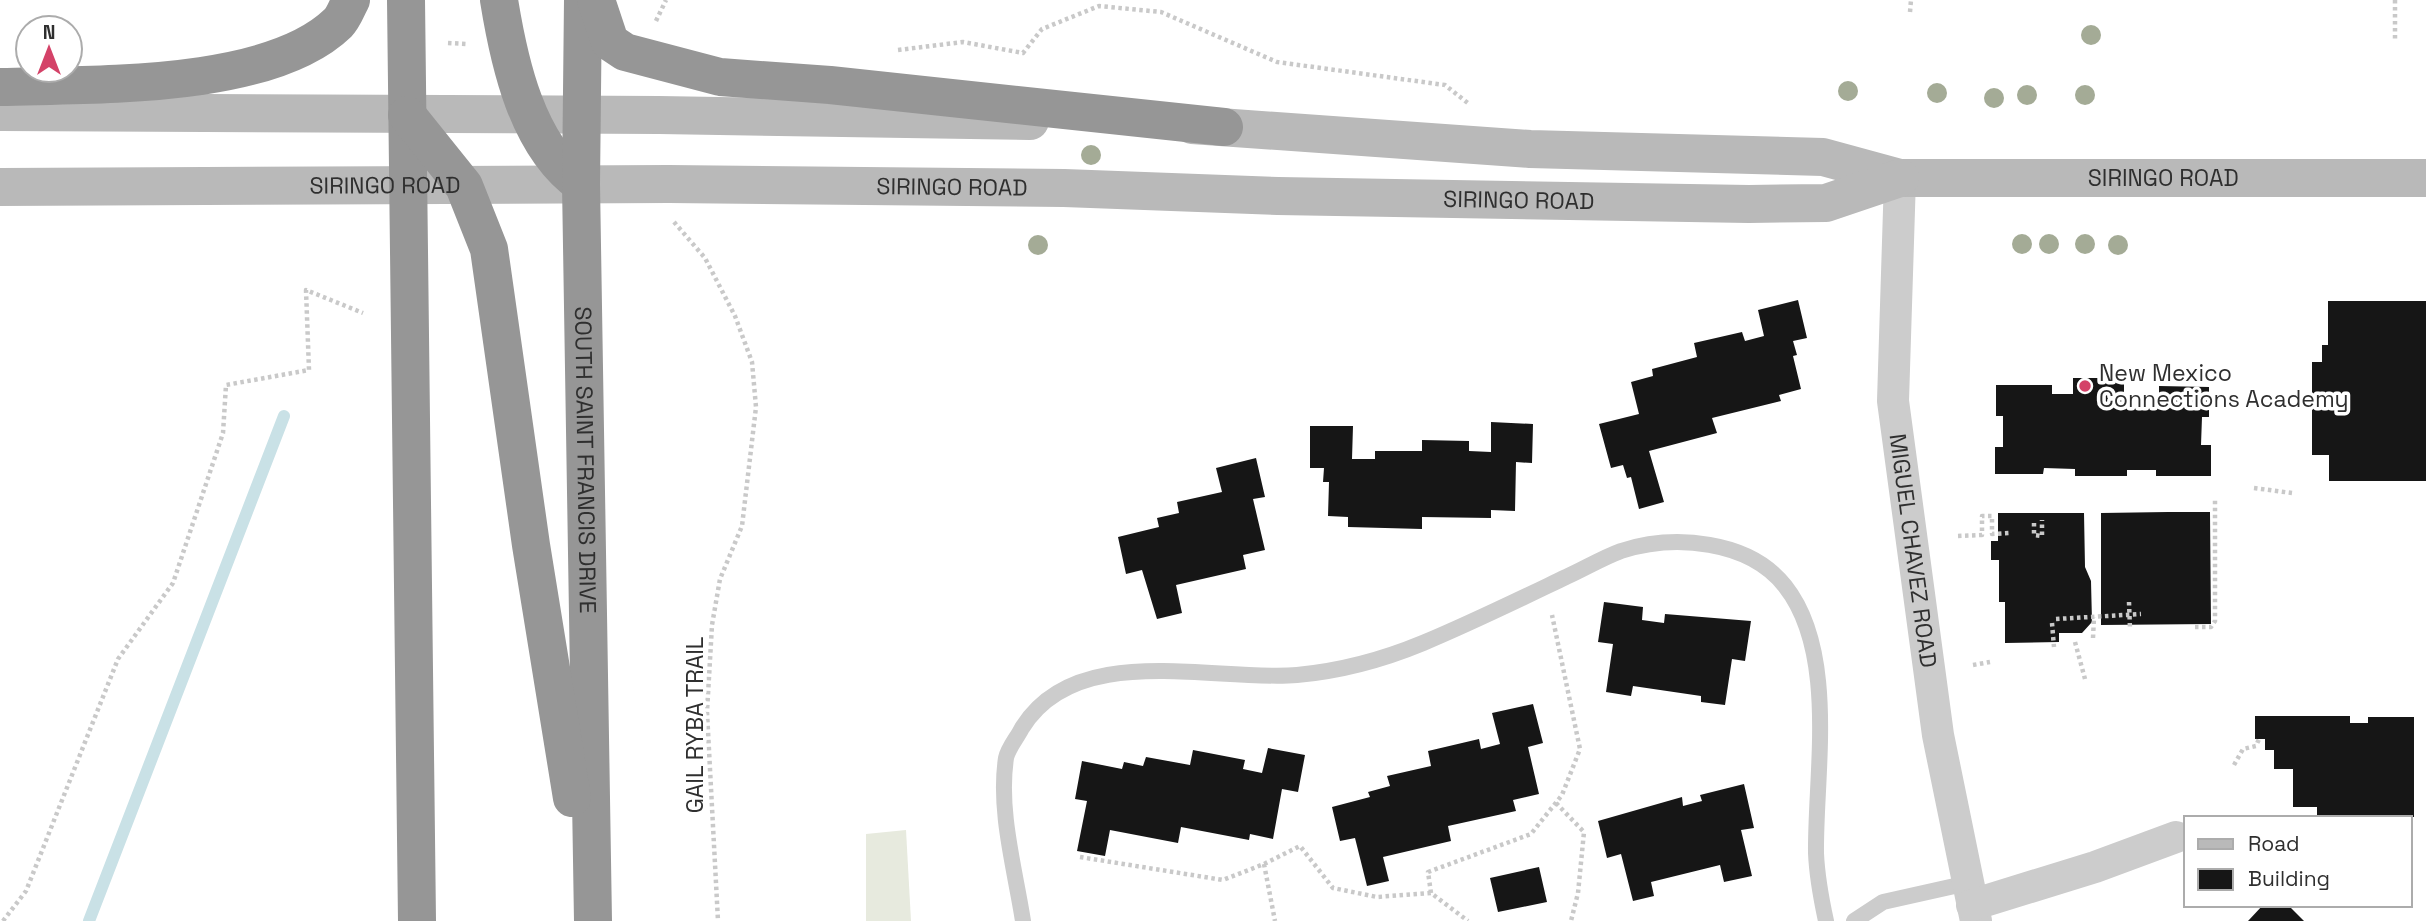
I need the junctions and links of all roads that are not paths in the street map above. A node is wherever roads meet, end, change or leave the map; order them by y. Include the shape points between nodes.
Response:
1 (351, 0) edge
2 (406, 0) edge
3 (499, 0) edge
4 (583, 0) edge
5 (596, 0) edge
6 (0, 87) edge
7 (0, 112) edge
8 (407, 116) junction
9 (530, 116) junction
10 (584, 116) junction
11 (1224, 127) junction
12 (1900, 178) junction
13 (2426, 178) edge
14 (581, 184) junction
15 (464, 186) junction
16 (0, 187) edge
17 (409, 188) junction
18 (2176, 837) dead end
19 (1972, 903) edge
20 (417, 921) edge
21 (593, 921) edge
22 (1023, 921) edge
23 (1826, 921) edge
24 (1854, 921) edge

1 - 6 highway via 339,22 280,59 138,83
2 - 8 highway
3 - 9 highway via 515,81
4 - 10 highway, SOUTH SAINT FRANCIS DRIVE
5 - 11 highway via 610,42 625,52 720,77
7 - 8 street, SIRINGO ROAD
8 - 9 street, SIRINGO ROAD
8 - 15 highway
8 - 17 highway
9 - 10 street, SIRINGO ROAD
9 - 14 highway via 565,173
10 - 11 street, SIRINGO ROAD
10 - 14 highway, SOUTH SAINT FRANCIS DRIVE
11 - 12 street, SIRINGO ROAD via 1530,149 1824,157
12 - 13 street, SIRINGO ROAD
12 - 14 street, SIRINGO ROAD via 1826,203 1749,204 1064,188
12 - 19 street, MIGUEL CHAVEZ ROAD via 1893,401 1938,735
14 - 15 street, SIRINGO ROAD
14 - 21 highway, SOUTH SAINT FRANCIS DRIVE
15 - 17 street, SIRINGO ROAD
15 - 21 highway via 489,249 531,545
16 - 17 street, SIRINGO ROAD
17 - 20 highway
18 - 19 street via 2095,867
19 - 24 lane via 1884,902
22 - 23 lane via 1004,799 1007,754 1033,711 1073,685 1118,673 1294,675 1352,668 1421,644 1622,551 1671,542 1751,556 1785,586 1805,623 1820,715 1816,853

